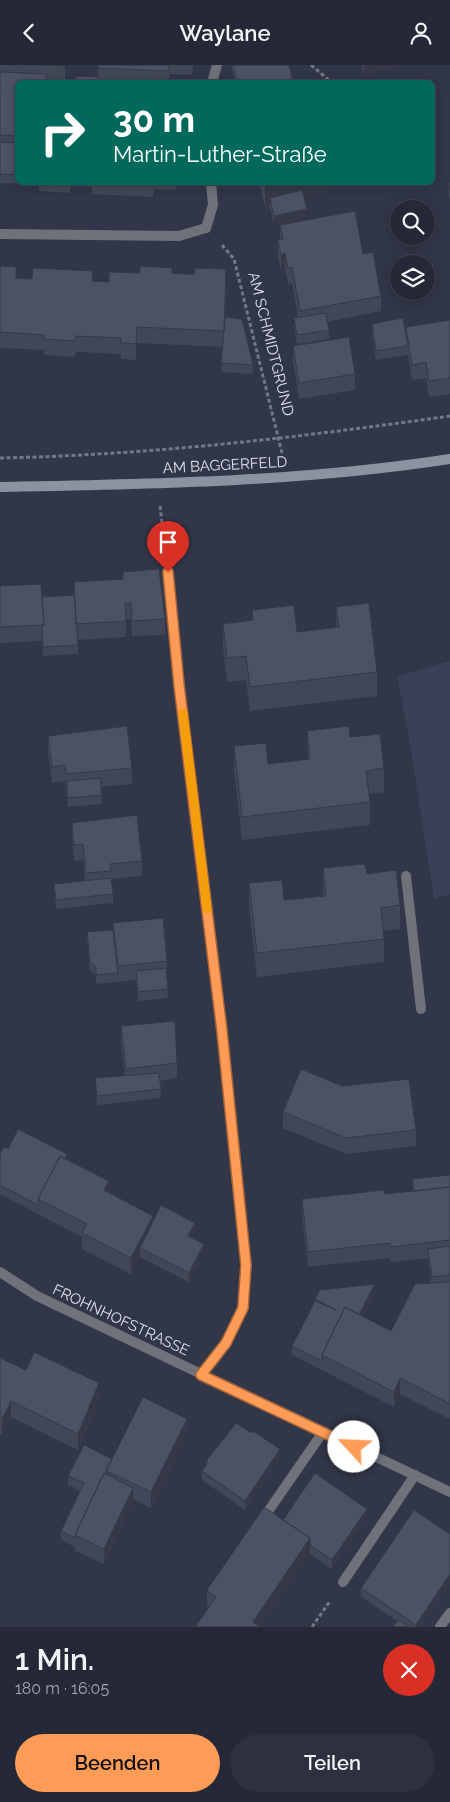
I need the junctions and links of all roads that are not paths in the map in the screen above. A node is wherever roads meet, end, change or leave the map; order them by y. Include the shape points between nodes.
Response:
1 (217, 65) edge
2 (213, 80) edge
3 (211, 185) edge
4 (0, 234) edge
5 (450, 459) edge
6 (0, 487) edge
7 (168, 572) road end
8 (406, 876) dead end
9 (421, 1009) dead end
10 (0, 1272) edge
11 (201, 1375) junction
12 (323, 1432) junction
13 (415, 1475) junction
14 (450, 1492) edge
15 (267, 1513) edge
16 (343, 1583) road end
17 (450, 1613) edge
18 (440, 1627) edge

1 - 2 street
3 - 4 street via 213,205 206,228 179,236
5 - 6 main road, AM BAGGERFELD via 287,477
7 - 11 street via 246,1265 243,1308 226,1343
8 - 9 street
10 - 11 street, FROHNHOFSTRASSE via 36,1296
11 - 12 street, FROHNHOFSTRASSE
12 - 13 street, FROHNHOFSTRASSE
12 - 15 street
13 - 14 street, FROHNHOFSTRASSE
13 - 16 street
17 - 18 street

